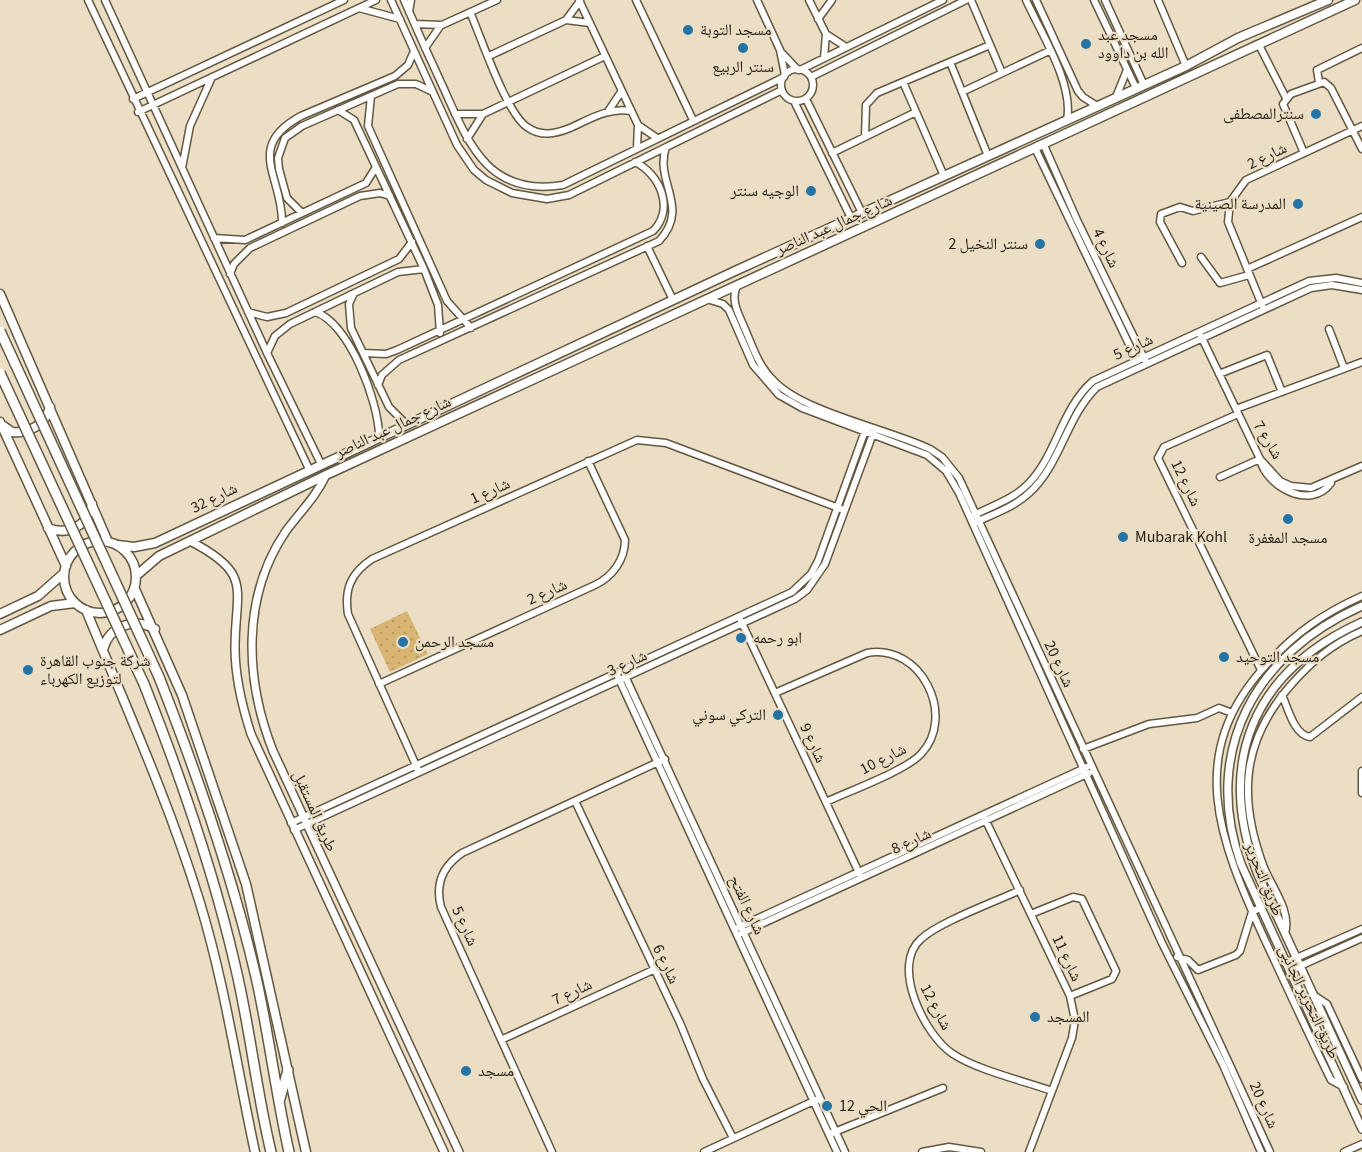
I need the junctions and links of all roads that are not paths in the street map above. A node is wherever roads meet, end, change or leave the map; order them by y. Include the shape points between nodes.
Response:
1 (88, 0) edge
2 (114, 0) edge
3 (344, 0) edge
4 (376, 0) edge
5 (391, 0) edge
6 (404, 0) edge
7 (411, 0) edge
8 (497, 0) edge
9 (579, 0) edge
10 (636, 0) edge
11 (757, 0) edge
12 (809, 0) edge
13 (832, 0) edge
14 (943, 0) edge
15 (968, 0) edge
16 (1026, 0) edge
17 (1036, 0) edge
18 (1094, 0) edge
19 (1158, 0) edge
20 (1328, 0) edge
21 (1355, 0) edge
22 (1106, 1) edge
23 (107, 3) edge
24 (1310, 3) edge
25 (359, 8) junction
26 (409, 12) junction
27 (470, 12) junction
28 (399, 19) junction
29 (818, 19) junction
30 (566, 20) junction
31 (590, 23) junction
32 (415, 24) junction
33 (1269, 24) junction
34 (442, 25) junction
35 (826, 34) junction
36 (1238, 39) junction
37 (1272, 39) junction
38 (990, 45) junction
39 (1259, 45) junction
40 (846, 47) junction
41 (425, 48) junction
42 (1362, 48) edge
43 (780, 50) junction
44 (414, 51) junction
45 (1049, 51) junction
46 (1245, 51) junction
47 (489, 56) junction
48 (605, 56) junction
49 (824, 58) junction
50 (950, 62) junction
51 (1186, 66) junction
52 (799, 70) junction
53 (1127, 70) junction
54 (1002, 73) junction
55 (395, 76) junction
56 (785, 76) junction
57 (212, 77) junction
58 (811, 77) junction
59 (903, 82) junction
60 (1318, 82) junction
61 (398, 84) junction
62 (1140, 87) junction
63 (782, 90) junction
64 (1078, 91) junction
65 (432, 92) junction
66 (621, 92) junction
67 (962, 92) junction
68 (147, 93) junction
69 (1068, 95) junction
70 (371, 96) junction
71 (1115, 98) junction
72 (1286, 98) junction
73 (133, 99) junction
74 (806, 99) junction
75 (794, 101) junction
76 (508, 102) junction
77 (153, 105) junction
78 (1096, 106) junction
79 (338, 110) junction
80 (608, 111) junction
81 (631, 111) junction
82 (138, 112) junction
83 (916, 112) junction
84 (455, 114) junction
85 (483, 114) junction
86 (693, 120) junction
87 (1067, 120) junction
88 (638, 125) junction
89 (368, 126) junction
90 (1362, 126) edge
91 (359, 129) junction
92 (1353, 130) junction
93 (865, 137) junction
94 (657, 138) junction
95 (467, 139) junction
96 (1044, 143) junction
97 (666, 147) junction
98 (1035, 147) junction
99 (637, 148) junction
100 (1362, 149) edge
101 (832, 153) junction
102 (1304, 153) junction
103 (988, 156) junction
104 (635, 162) junction
105 (376, 167) junction
106 (182, 169) junction
107 (944, 176) junction
108 (669, 187) junction
109 (357, 188) junction
110 (660, 189) junction
111 (285, 191) junction
112 (277, 193) junction
113 (360, 196) junction
114 (390, 196) junction
115 (1230, 202) junction
116 (302, 213) junction
117 (862, 213) junction
118 (851, 218) junction
119 (1362, 218) edge
120 (282, 223) junction
121 (214, 238) junction
122 (245, 240) junction
123 (411, 242) junction
124 (647, 246) junction
125 (250, 248) junction
126 (1201, 257) dead end
127 (392, 262) junction
128 (1182, 263) dead end
129 (424, 269) junction
130 (398, 272) junction
131 (1248, 272) junction
132 (230, 274) junction
133 (1362, 283) edge
134 (738, 285) junction
135 (1362, 290) edge
136 (354, 293) junction
137 (0, 294) edge
138 (707, 299) junction
139 (673, 300) junction
140 (447, 301) junction
141 (438, 305) junction
142 (1262, 305) junction
143 (248, 312) junction
144 (315, 312) junction
145 (286, 313) junction
146 (463, 319) junction
147 (290, 324) junction
148 (351, 328) junction
149 (471, 328) junction
150 (1329, 329) dead end
151 (0, 330) edge
152 (440, 330) junction
153 (342, 332) junction
154 (1200, 335) junction
155 (441, 341) junction
156 (581, 343) junction
157 (267, 353) junction
158 (363, 353) junction
159 (556, 355) junction
160 (586, 356) junction
161 (1145, 360) junction
162 (1138, 363) junction
163 (1361, 364) edge
164 (563, 366) junction
165 (1344, 368) junction
166 (0, 373) edge
167 (1219, 374) junction
168 (379, 388) junction
169 (1282, 392) junction
170 (372, 394) junction
171 (50, 406) junction
172 (1237, 412) junction
173 (1, 423) edge
174 (406, 424) junction
175 (866, 428) junction
176 (874, 430) junction
177 (379, 436) junction
178 (1260, 459) junction
179 (588, 461) junction
180 (321, 464) junction
181 (1362, 466) edge
182 (309, 469) junction
183 (326, 475) junction
184 (1220, 477) dead end
185 (1334, 480) junction
186 (92, 504) junction
187 (841, 508) junction
188 (974, 519) junction
189 (48, 528) junction
190 (190, 541) junction
191 (108, 542) junction
192 (155, 543) junction
193 (118, 545) junction
194 (159, 556) junction
195 (65, 569) junction
196 (137, 576) junction
197 (135, 589) junction
198 (1362, 596) edge
199 (75, 603) junction
200 (1362, 606) edge
201 (86, 610) junction
202 (0, 614) edge
203 (742, 621) junction
204 (1362, 622) edge
205 (155, 629) junction
206 (0, 630) edge
207 (1361, 633) edge
208 (103, 650) junction
209 (1261, 670) junction
210 (621, 676) junction
211 (379, 684) junction
212 (775, 693) junction
213 (1282, 695) junction
214 (1362, 697) edge
215 (1232, 713) junction
216 (1083, 749) junction
217 (662, 761) junction
218 (418, 769) junction
219 (1089, 770) junction
220 (1362, 771) edge
221 (1362, 793) edge
222 (575, 801) junction
223 (826, 802) junction
224 (984, 818) junction
225 (305, 821) junction
226 (293, 827) junction
227 (860, 875) junction
228 (1020, 890) junction
229 (1260, 908) junction
230 (1252, 912) junction
231 (1031, 914) junction
232 (1362, 928) edge
233 (740, 930) junction
234 (1285, 933) junction
235 (1362, 938) edge
236 (1177, 957) junction
237 (1296, 958) junction
238 (1285, 963) junction
239 (1300, 966) junction
240 (653, 970) junction
241 (1289, 972) junction
242 (1312, 994) junction
243 (1070, 996) junction
244 (503, 1039) junction
245 (288, 1070) junction
246 (1362, 1079) edge
247 (943, 1088) dead end
248 (1344, 1088) junction
249 (1052, 1091) junction
250 (818, 1099) junction
251 (1362, 1100) edge
252 (279, 1104) junction
253 (1362, 1129) edge
254 (833, 1133) junction
255 (733, 1138) junction
256 (1361, 1147) edge
257 (255, 1152) edge
258 (271, 1152) edge
259 (289, 1152) edge
260 (306, 1152) edge
261 (444, 1152) edge
262 (459, 1152) edge
263 (552, 1152) edge
264 (704, 1152) edge
265 (837, 1152) edge
266 (845, 1152) edge
267 (922, 1152) edge
268 (981, 1152) edge
269 (1029, 1152) edge
270 (1261, 1152) edge
271 (1270, 1152) edge
272 (1344, 1152) edge

1 - 73 street
2 - 23 street
3 - 68 street
4 - 25 street
5 - 28 street
6 - 26 street
7 - 26 street
8 - 27 street
9 - 30 street
9 - 31 street
10 - 86 street
11 - 43 street
12 - 29 street
13 - 29 street
14 - 40 street
15 - 38 street
15 - 58 street
16 - 45 street
17 - 64 street
18 - 53 street
19 - 51 street
20 - 24 main road, شارع جمال عبد الناصر
21 - 37 main road, شارع جمال عبد الناصر
22 - 62 street
23 - 68 street
24 - 33 main road, شارع جمال عبد الناصر
25 - 28 street
25 - 57 street
26 - 32 street
27 - 34 street
27 - 47 street
28 - 44 street
29 - 35 street
30 - 31 street
30 - 47 street
31 - 48 street
32 - 34 street
32 - 41 street
33 - 36 main road, شارع جمال عبد الناصر
33 - 37 main road via 1266,35
34 - 41 street
35 - 40 street
35 - 49 street
36 - 46 main road via 1245,43
36 - 51 main road, شارع جمال عبد الناصر
37 - 39 main road, شارع جمال عبد الناصر
38 - 50 street
38 - 54 street
39 - 46 main road, شارع جمال عبد الناصر
39 - 72 street
40 - 49 street
41 - 84 street
42 - 60 street via 1317,70
43 - 52 street
43 - 56 street
44 - 55 street via 408,65
44 - 65 street
45 - 54 street
45 - 69 street
46 - 96 main road, شارع جمال عبد الناصر
47 - 76 street
48 - 66 street
48 - 76 street
49 - 52 street
50 - 59 street
50 - 67 street
51 - 62 main road, شارع جمال عبد الناصر
52 - 56 street
52 - 58 street
53 - 62 street
53 - 71 street
54 - 67 street
55 - 61 street via 400,78
55 - 112 street via 286,124 277,133 269,158
56 - 63 street
56 - 86 street
57 - 77 street
57 - 106 street via 189,126
58 - 74 street via 812,91
59 - 83 street
59 - 93 street via 871,98 865,113
60 - 72 street
60 - 92 street via 1328,84
61 - 65 street via 416,84
61 - 70 street
62 - 71 main road, شارع جمال عبد الناصر
63 - 75 street
63 - 97 street
64 - 69 street
64 - 78 street
65 - 104 street via 464,158 486,180 512,193 558,198
66 - 80 street
66 - 81 street
67 - 103 street
68 - 73 street
68 - 77 street
69 - 87 street
70 - 79 street
70 - 89 street
71 - 78 main road, شارع جمال عبد الناصر
72 - 102 street via 1284,111
73 - 82 street
74 - 75 street
74 - 101 street
75 - 118 street
76 - 80 street via 525,126 543,134 560,132
76 - 85 street
77 - 82 street
77 - 106 street
78 - 87 main road, شارع جمال عبد الناصر
79 - 91 street via 354,120
79 - 111 street via 285,138 278,158
80 - 81 street
81 - 88 street
82 - 182 street
83 - 93 street
83 - 107 street
84 - 85 street
84 - 95 street
85 - 95 street
86 - 94 street
87 - 103 main road, شارع جمال عبد الناصر
88 - 94 street
88 - 99 street
89 - 91 street via 362,124
89 - 140 street
90 - 92 street, شارع 2
91 - 105 street
92 - 100 street
92 - 102 street, شارع 2
93 - 101 street
94 - 99 street
95 - 99 street via 494,172 534,187 563,185
96 - 98 main road, شارع جمال عبد الناصر
96 - 161 street, شارع 4
97 - 104 street
97 - 108 street via 663,162
98 - 134 main road, شارع جمال عبد الناصر
98 - 162 street, شارع 4
101 - 117 street
102 - 115 street, شارع 2 via 1246,180
103 - 107 main road, شارع جمال عبد الناصر
104 - 110 street via 650,171
105 - 109 street via 372,176
105 - 114 street
106 - 121 street
107 - 117 main road, شارع جمال عبد الناصر
108 - 110 street via 664,185
108 - 124 street via 672,220 667,232
109 - 113 street via 362,191
109 - 116 street
110 - 146 street via 663,216 653,231
111 - 112 street via 283,196
111 - 116 street via 291,204
112 - 120 street
113 - 114 street
113 - 125 street
114 - 123 street
115 - 128 street via 1199,210 1180,207 1161,214 1160,222
115 - 131 street via 1228,222
116 - 120 street
117 - 118 main road, شارع جمال عبد الناصر
118 - 139 main road, شارع جمال عبد الناصر
119 - 131 street
120 - 122 street
121 - 122 street
121 - 132 street
122 - 125 street via 244,246
123 - 127 street via 404,255
123 - 129 street
124 - 139 street
124 - 149 street
125 - 132 street
126 - 131 street via 1220,284
127 - 130 street via 400,266
127 - 145 street
129 - 130 street
129 - 141 street
130 - 136 street
131 - 142 street
132 - 143 street
133 - 142 street, شارع 5 via 1309,280
134 - 138 main road, شارع جمال عبد الناصر
134 - 175 street, شارع 20 via 736,306 759,362 774,381 793,396
135 - 142 street, شارع 5 via 1322,285
136 - 144 street
136 - 148 street via 349,310
137 - 171 main road
138 - 160 main road, شارع جمال عبد الناصر
138 - 175 street, شارع 20 via 716,300 729,310 753,365 772,390 790,403
139 - 156 main road, شارع جمال عبد الناصر
140 - 141 street via 444,307
140 - 146 street
141 - 152 street
142 - 154 street, شارع 5
143 - 145 street via 267,317
143 - 157 street
144 - 147 street
144 - 153 street via 326,315
145 - 147 street via 284,320
146 - 149 street
146 - 152 street
147 - 157 street via 275,336
148 - 153 street
148 - 158 street
149 - 155 street
150 - 165 street
151 - 252 highway, bridge via 159,677 197,777 243,928
152 - 155 street
152 - 158 street via 386,354
153 - 170 street
154 - 161 street, شارع 5
154 - 167 street, شارع 7
155 - 168 street via 390,366
156 - 159 main road, شارع جمال عبد الناصر
156 - 160 main road via 580,350
157 - 180 street
158 - 168 street
159 - 164 main road via 564,359
159 - 174 main road, شارع جمال عبد الناصر
160 - 164 main road, شارع جمال عبد الناصر
161 - 162 street, شارع 5
162 - 188 street, شارع 5 via 1093,381 1079,394 1033,479
163 - 165 street
164 - 183 main road, شارع جمال عبد الناصر
165 - 169 street
166 - 258 highway, bridge via 144,684 182,783 225,924
167 - 169 street via 1267,355
167 - 172 street, شارع 7
168 - 170 street via 377,396
168 - 174 street via 389,407
169 - 172 street
170 - 177 street via 378,411
171 - 173 main road via 46,418 32,429 12,432
171 - 186 main road
172 - 178 street, شارع 7
172 - 209 street, شارع 12 via 1160,449 1158,458
173 - 189 main road
174 - 177 main road, شارع جمال عبد الناصر
175 - 176 street, شارع 20
175 - 187 street, شارع 3
176 - 187 street, شارع 3
176 - 188 street, شارع 20 via 918,443 942,457 959,478
177 - 180 main road, شارع جمال عبد الناصر
178 - 184 street
178 - 185 street, شارع 7 via 1285,484 1304,488
178 - 185 street via 1272,482 1295,493 1323,491
179 - 187 street, شارع 1 via 624,444 651,440
179 - 211 street, شارع 1 via 360,567 351,578 346,602
179 - 211 street, شارع 2 via 625,540 625,551 615,569 600,583
180 - 182 main road, شارع 32
181 - 185 street, شارع 7
182 - 192 main road, شارع 32
183 - 190 main road, شارع 32
183 - 225 street, طريق المستقبل via 274,553 257,600 252,646 251,668 258,710
186 - 189 main road via 87,518 76,527 62,531
186 - 191 main road
187 - 203 street, شارع 3 via 811,574 792,592
188 - 216 street, شارع 20
188 - 219 street, شارع 20
189 - 195 main road
190 - 194 main road, شارع 32
190 - 226 street, طريق المستقبل via 216,556 236,583 240,597 235,647 242,702 251,734
191 - 193 main road
191 - 195 main road via 85,544 71,555
192 - 193 main road, شارع 32
192 - 194 main road
193 - 196 main road via 131,558
194 - 196 main road, شارع 32
195 - 199 main road via 66,589
195 - 202 main road via 38,596
196 - 197 main road
197 - 201 main road via 115,610
197 - 205 main road
198 - 209 street, طريق التحرير الجانبى via 1329,611 1303,629
199 - 201 main road
199 - 206 main road via 51,606
200 - 229 street, طريق التحرير via 1330,621 1296,646 1251,699 1235,734 1226,778 1228,810 1237,854
201 - 208 main road
203 - 210 street, شارع 3
203 - 212 street, شارع 9
204 - 234 street, طريق التحرير via 1323,643 1273,691 1253,721 1243,753 1239,791 1246,838
205 - 208 main road via 141,623 120,627 109,636
205 - 245 main road via 203,752 246,884
207 - 213 street, طريق التحرير الجانبى via 1320,655
208 - 257 main road via 168,809 200,904 225,998
209 - 215 street, طريق التحرير الجانبى
210 - 217 street, شارع الفتح
210 - 218 street, شارع 3
211 - 218 street, شارع 1
212 - 223 street, شارع 9
212 - 223 street, شارع 10 via 880,651 910,661 933,699 934,731 921,755
213 - 214 street via 1303,736 1310,736
213 - 234 street, طريق التحرير الجانبى via 1256,740 1248,794 1258,850 1286,917
215 - 216 street via 1219,708 1197,718 1149,724
215 - 230 street, طريق التحرير الجانبى via 1218,760 1219,812 1230,862
216 - 219 street, شارع 20
217 - 222 street, شارع 5
217 - 233 street, شارع الفتح
218 - 225 street, شارع 3
219 - 224 street, شارع 8
219 - 236 street, شارع 20
219 - 270 street, شارع 20 via 1162,943
220 - 221 street
222 - 240 street, شارع 6
222 - 244 street, شارع 5 via 462,853 441,877 441,907
223 - 227 street, شارع 9
224 - 227 street, شارع 8
224 - 228 street, شارع 11
225 - 226 street, شارع 3
225 - 262 street, طريق المستقبل
226 - 261 street, طريق المستقبل
227 - 233 street, شارع 8
228 - 231 street, شارع 11
228 - 249 street, شارع 12 via 921,938 908,957 908,982 931,1031 954,1055
229 - 230 street
229 - 238 street, طريق التحرير
230 - 236 street via 1236,955 1198,970 1188,960
230 - 248 street, طريق التحرير الجانبى via 1331,1080
231 - 243 street, شارع 11
231 - 243 street via 1073,897 1082,899 1116,971 1112,979
232 - 237 street
233 - 250 street, شارع الفتح
234 - 237 street, طريق التحرير
235 - 239 street
236 - 271 street, شارع 20
237 - 238 street
237 - 239 street, طريق التحرير
238 - 241 street, طريق التحرير
239 - 241 street
239 - 242 street, طريق التحرير
240 - 244 street, شارع 7
240 - 255 street, شارع 6
241 - 248 street, طريق التحرير
242 - 246 street, طريق التحرير الجانبى via 1327,1005
242 - 251 street, طريق التحرير
243 - 249 street, شارع 11 via 1074,1029
244 - 263 street, شارع 5
245 - 252 highway
245 - 260 main road
247 - 254 street
248 - 253 street, طريق التحرير
249 - 269 street, شارع 11
250 - 254 street, شارع الفتح
250 - 255 street
252 - 259 highway
254 - 265 street, شارع الفتح
254 - 266 street, شارع الفتح
255 - 264 street
256 - 272 street
267 - 268 street via 949,1147

